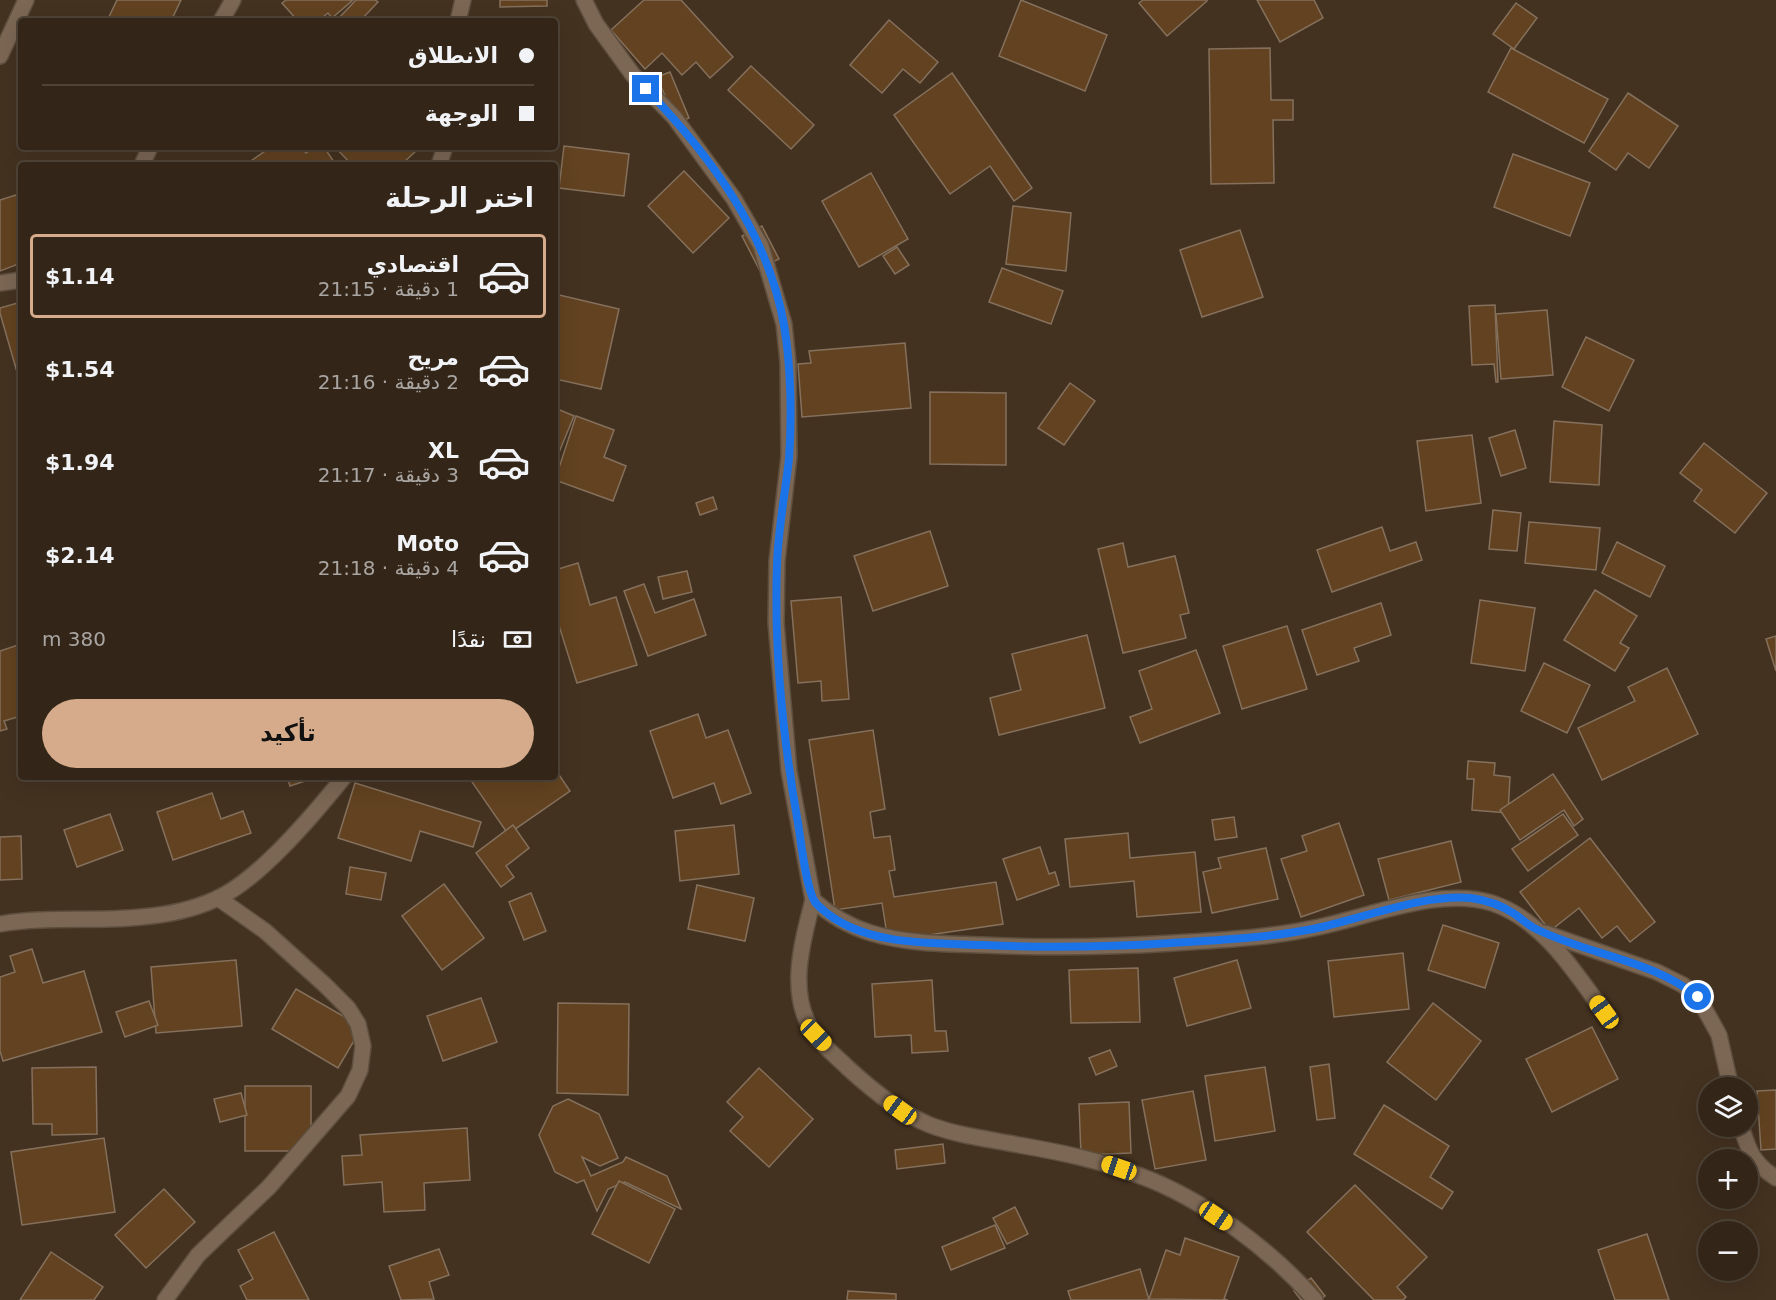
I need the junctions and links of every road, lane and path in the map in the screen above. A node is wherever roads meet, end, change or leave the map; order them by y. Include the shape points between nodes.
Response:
1 (26, 0) edge
2 (233, 0) edge
3 (463, 0) edge
4 (584, 0) edge
5 (223, 18) edge
6 (459, 18) edge
7 (0, 57) edge
8 (18, 280) edge
9 (0, 283) edge
10 (342, 780) edge
11 (218, 898) junction
12 (813, 900) junction
13 (0, 924) edge
14 (1531, 927) junction
15 (1604, 1012) dead end
16 (1729, 1077) edge
17 (1744, 1137) edge
18 (1776, 1178) edge
19 (165, 1300) edge
20 (1315, 1300) edge

1 - 7 street
2 - 5 street
3 - 6 street
4 - 12 street via 596,24 633,75 674,117 734,199 761,246 784,324 789,456 777,561 776,623 789,771
8 - 9 street
10 - 11 street via 250,878
11 - 13 street via 183,911 139,918
11 - 19 street via 265,931 348,1008 358,1024 363,1046 360,1070 348,1096 269,1186 198,1255
12 - 14 street via 844,923 873,934 920,942 994,946 1122,947 1234,940 1315,928 1411,904 1469,898 1511,912
12 - 20 street via 799,969 803,1012 816,1035 865,1084 928,1125 1099,1162 1174,1191 1264,1251
14 - 15 street via 1558,950
14 - 16 street via 1658,972 1691,991 1719,1035
17 - 18 street via 1759,1166

